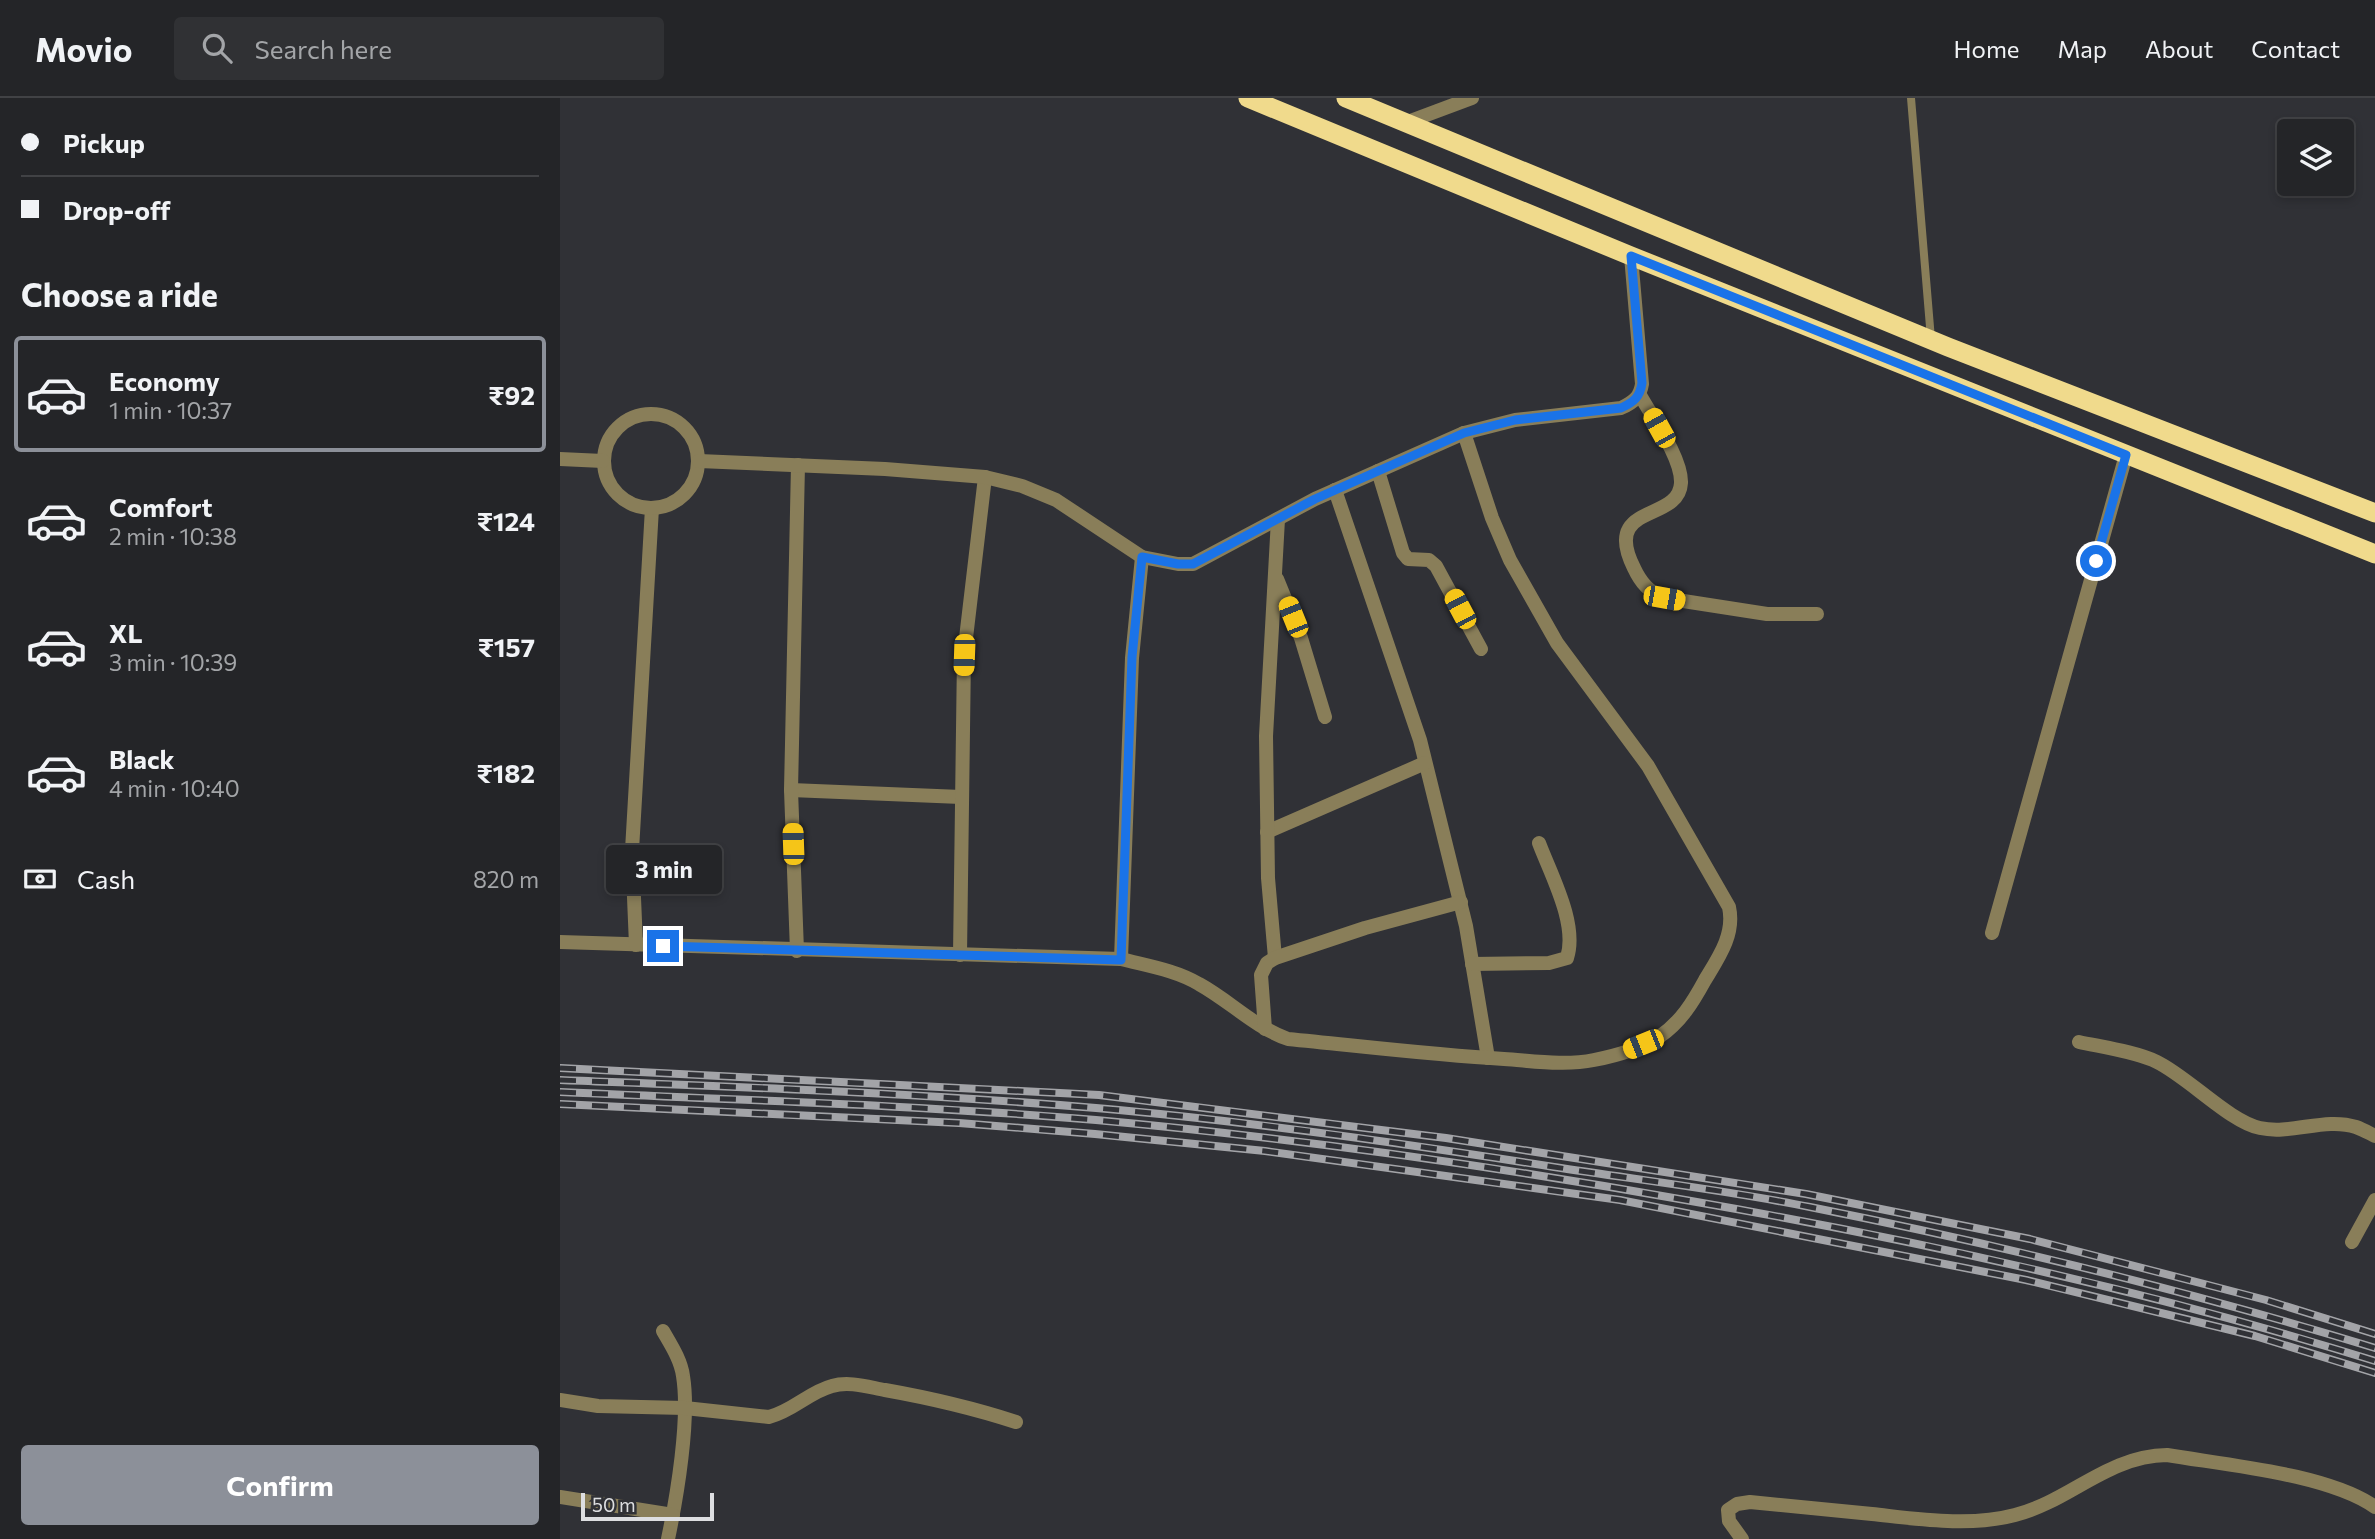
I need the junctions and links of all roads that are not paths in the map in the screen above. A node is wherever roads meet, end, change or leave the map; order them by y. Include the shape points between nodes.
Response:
1 (1248, 98) edge
2 (1346, 98) edge
3 (1472, 98) edge
4 (1911, 98) edge
5 (1405, 123) junction
6 (1631, 256) junction
7 (1931, 339) junction
8 (1640, 395) junction
9 (1464, 433) junction
10 (2126, 455) junction
11 (560, 459) edge
12 (603, 461) junction
13 (699, 461) junction
14 (798, 465) junction
15 (1378, 471) junction
16 (985, 477) junction
17 (1335, 490) junction
18 (652, 508) junction
19 (2375, 513) edge
20 (1279, 519) junction
21 (2375, 554) edge
22 (1142, 557) junction
23 (1276, 574) junction
24 (1817, 614) dead end
25 (1481, 649) dead end
26 (1325, 717) dead end
27 (1425, 763) junction
28 (791, 790) junction
29 (961, 797) junction
30 (1268, 832) junction
31 (1539, 844) dead end
32 (1461, 902) junction
33 (1992, 933) dead end
34 (560, 942) edge
35 (636, 946) junction
36 (797, 951) junction
37 (960, 955) junction
38 (1275, 958) junction
39 (1121, 960) junction
40 (1472, 964) junction
41 (1265, 1029) junction
42 (2079, 1042) dead end
43 (1488, 1058) junction
44 (2375, 1136) edge
45 (2375, 1200) edge
46 (2352, 1242) dead end
47 (663, 1331) dead end
48 (560, 1400) edge
49 (685, 1408) junction
50 (1016, 1422) dead end
51 (560, 1497) edge
52 (2375, 1507) edge
53 (673, 1515) junction
54 (668, 1539) edge
55 (1742, 1539) edge

1 - 6 highway
2 - 5 highway
3 - 5 street
4 - 7 lane
5 - 7 highway
6 - 8 street
6 - 10 highway
7 - 19 highway
8 - 9 street via 1621,408 1515,420
8 - 24 street via 1677,463 1681,484 1679,496 1628,529 1626,541 1641,581 1651,593 1664,598 1767,614
9 - 15 street
9 - 43 street via 1510,560 1557,643 1648,766 1722,892 1732,918 1722,952 1689,1007 1657,1038 1629,1050 1570,1063
10 - 21 highway
10 - 33 street
11 - 12 street
12 - 13 street via 617,427 644,414 660,414 686,428 695,441
12 - 18 street via 611,486 622,498
13 - 14 street
13 - 18 street via 692,485 682,497
14 - 16 street
14 - 28 street
15 - 17 street
15 - 25 street via 1403,553 1408,559 1436,566
16 - 22 street via 1056,500
16 - 29 street via 964,655
17 - 20 street
17 - 27 street
18 - 35 street via 632,850
20 - 22 street via 1193,564
20 - 23 street
22 - 39 street via 1132,657
23 - 26 street
23 - 30 street via 1266,736
27 - 30 street
27 - 32 street
28 - 29 street
28 - 36 street
29 - 37 street
30 - 38 street
31 - 40 street via 1566,912 1567,958 1549,963
32 - 38 street
32 - 40 street
34 - 35 street
35 - 36 street
36 - 37 street
37 - 39 street
38 - 41 street via 1261,975
39 - 41 street via 1182,974
40 - 43 street
41 - 43 street via 1288,1038
42 - 44 street via 2155,1060 2260,1128 2335,1124 2355,1126
45 - 46 street
47 - 49 street via 683,1375
48 - 49 street via 613,1407
49 - 50 street via 769,1417 796,1407 821,1390 844,1384 939,1399
49 - 53 street
51 - 53 street
52 - 55 street via 2342,1490 2298,1478 2150,1455 2122,1462 2040,1505 1997,1519 1930,1521 1737,1504 1728,1510 1729,1521
53 - 54 street

